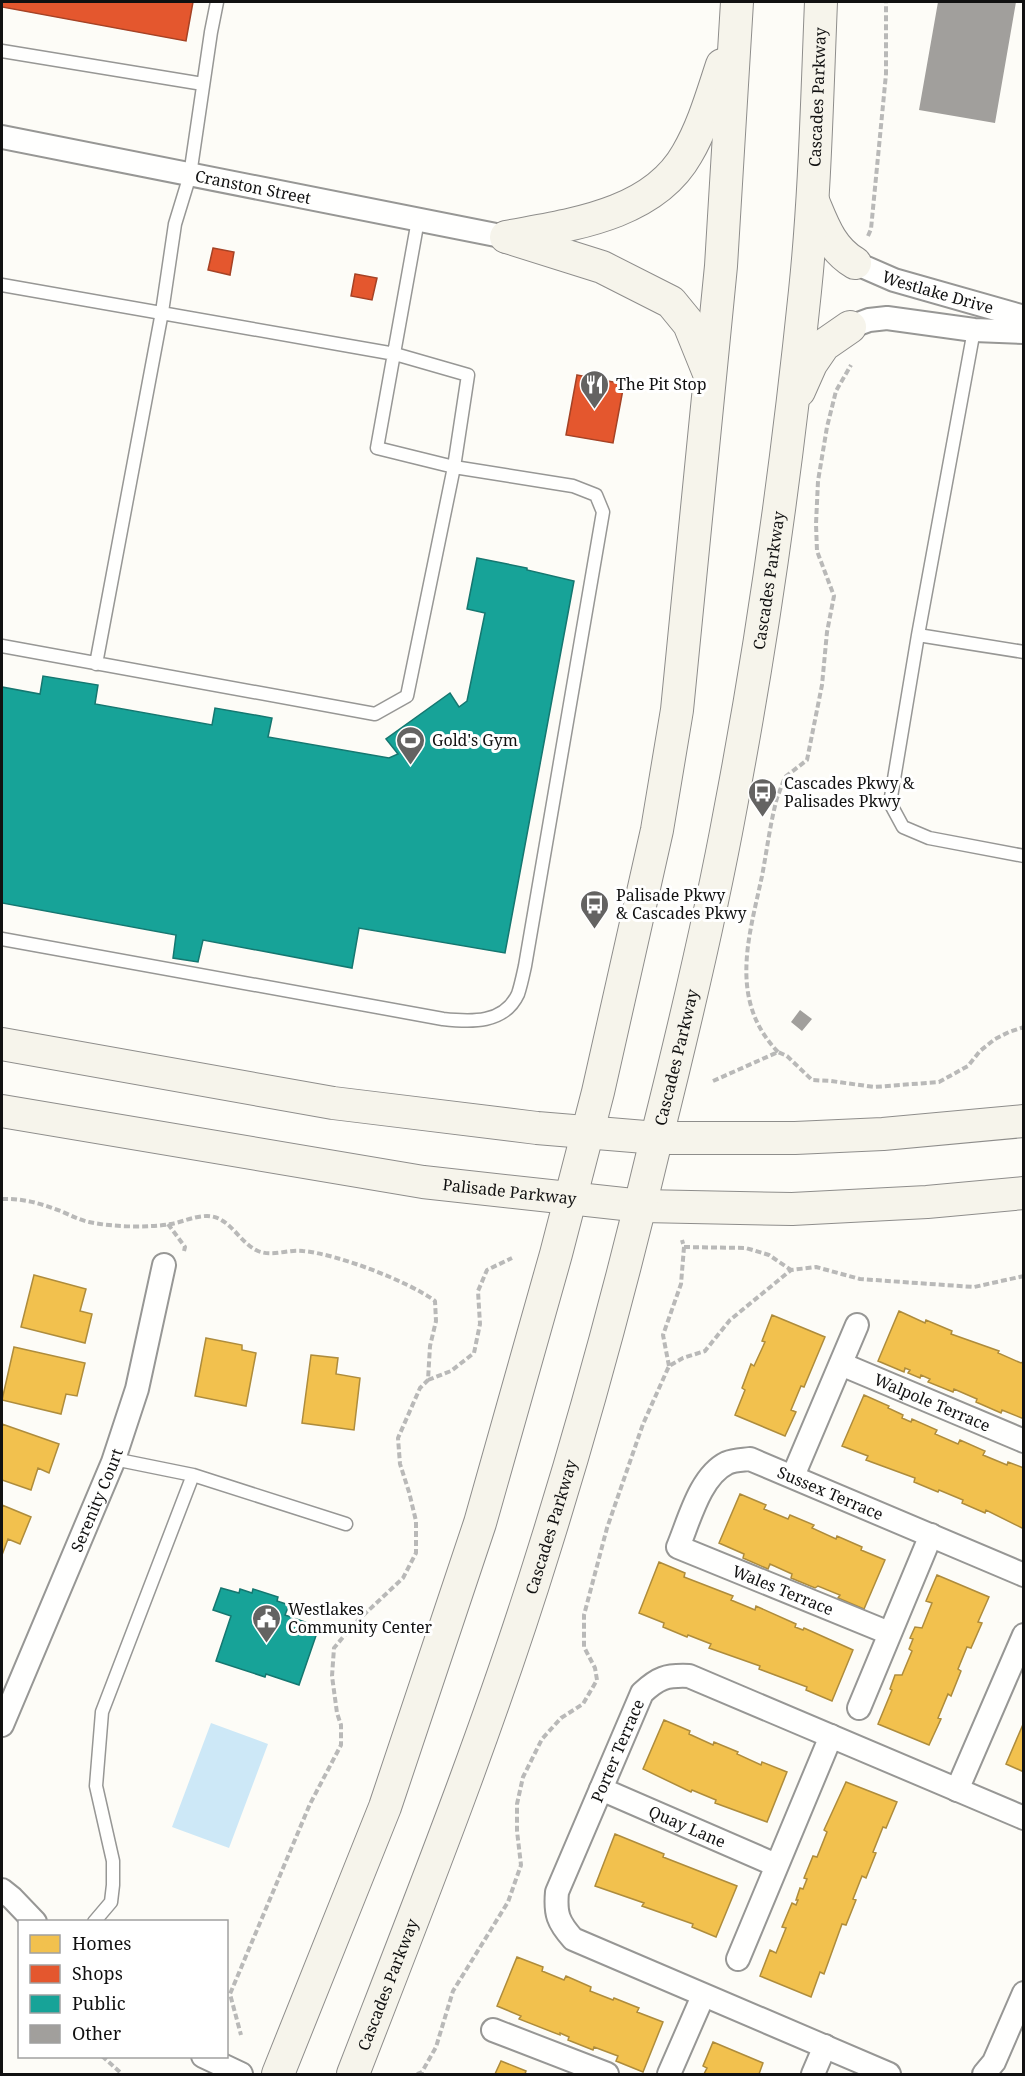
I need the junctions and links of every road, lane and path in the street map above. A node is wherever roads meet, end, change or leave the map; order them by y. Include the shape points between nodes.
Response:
1 (217, 2) edge
2 (821, 2) edge
3 (885, 2) edge
4 (737, 12) edge
5 (2, 51) edge
6 (203, 84) junction
7 (2, 137) edge
8 (190, 175) junction
9 (812, 199) junction
10 (418, 220) junction
11 (506, 237) junction
12 (861, 252) junction
13 (2, 285) edge
14 (162, 312) junction
15 (1023, 317) edge
16 (850, 327) joint
17 (974, 330) junction
18 (1023, 332) edge
19 (395, 354) junction
20 (852, 364) dead end
21 (710, 377) junction
22 (790, 411) junction
23 (454, 467) junction
24 (918, 635) junction
25 (2, 646) edge
26 (1023, 652) edge
27 (96, 664) junction
28 (1023, 856) edge
29 (2, 939) edge
30 (1023, 1027) edge
31 (2, 1044) edge
32 (778, 1052) junction
33 (713, 1081) dead end
34 (2, 1111) edge
35 (1023, 1121) edge
36 (587, 1132) junction
37 (657, 1138) junction
38 (1023, 1193) edge
39 (570, 1198) junction
40 (642, 1206) junction
41 (682, 1240) dead end
42 (684, 1247) junction
43 (512, 1258) dead end
44 (164, 1265) dead end
45 (792, 1270) junction
46 (1023, 1276) edge
47 (857, 1325) dead end
48 (841, 1364) junction
49 (669, 1366) junction
50 (428, 1380) dead end
51 (1023, 1441) edge
52 (114, 1459) junction
53 (193, 1475) junction
54 (793, 1476) junction
55 (346, 1524) dead end
56 (931, 1535) junction
57 (678, 1547) joint
58 (1023, 1575) edge
59 (889, 1633) junction
60 (1023, 1635) edge
61 (859, 1708) dead end
62 (2, 1725) edge
63 (831, 1736) junction
64 (601, 1789) junction
65 (957, 1790) junction
66 (1023, 1818) edge
67 (776, 1865) junction
68 (2, 1890) edge
69 (33, 1920) edge
70 (96, 1920) edge
71 (738, 1959) dead end
72 (703, 1995) junction
73 (1021, 2004) edge
74 (493, 2030) dead end
75 (825, 2046) junction
76 (104, 2058) edge
77 (207, 2058) edge
78 (866, 2070) edge
79 (122, 2074) edge
80 (241, 2074) edge
81 (278, 2074) edge
82 (353, 2074) edge
83 (417, 2074) edge
84 (607, 2074) edge
85 (669, 2074) edge
86 (813, 2074) edge
87 (889, 2074) edge
88 (984, 2074) edge

1 - 6 lane
2 - 9 main road, Cascades Parkway
3 - 12 path via 886,74 871,229
4 - 11 main road via 703,121 686,156 660,187 627,207 585,222
4 - 21 main road
5 - 6 lane
6 - 8 lane
7 - 8 street, Cranston Street
8 - 10 street, Cranston Street
8 - 14 lane via 175,224
9 - 12 main road via 827,233 843,256
9 - 22 main road, Cascades Parkway
10 - 11 street, Cranston Street
10 - 19 lane
11 - 21 main road via 602,267 671,302 689,324
12 - 15 street, Westlake Drive via 894,280
13 - 14 lane
14 - 19 lane
14 - 27 lane
16 - 17 street, Westlake Drive via 887,318
16 - 22 main road via 824,345
17 - 18 street, Westlake Drive
17 - 24 lane
19 - 23 lane via 468,375
19 - 23 lane via 378,448
20 - 32 path via 836,391 818,481 817,551 834,596 822,685 807,760 784,777 777,798 745,963 745,982 752,1006 769,1043
21 - 36 main road via 676,710 657,830
22 - 37 main road, Cascades Parkway via 774,543 730,814
23 - 27 lane via 407,696 375,714
23 - 29 lane via 573,486 596,495 603,512 525,966 517,995 501,1015 474,1022 443,1019
24 - 26 lane
24 - 28 lane via 890,803 903,827 929,838
25 - 27 lane
30 - 32 path via 995,1039 969,1066 939,1082 874,1088 812,1080
31 - 36 main road via 333,1103
32 - 33 path
34 - 39 main road, Palisade Parkway via 423,1182
35 - 37 main road via 883,1134
36 - 37 main road
36 - 39 main road
37 - 40 main road, Cascades Parkway
38 - 40 main road, Palisade Parkway via 792,1209
39 - 40 main road, Palisade Parkway
39 - 81 main road via 480,1523 430,1674 385,1807
40 - 82 main road, Cascades Parkway via 598,1370 515,1640 476,1757
41 - 42 path
42 - 45 path via 746,1248 769,1255
42 - 49 path via 681,1284 663,1335
43 - 50 path via 487,1270 478,1292 480,1324 474,1353 451,1371
44 - 52 street, Serenity Court via 137,1389
45 - 46 path via 816,1268 860,1279 974,1287
45 - 49 path via 730,1320 705,1351
47 - 48 street
48 - 51 street, Walpole Terrace
48 - 54 street
49 - 83 path via 642,1424 607,1528 585,1615 584,1647 597,1680 583,1704 561,1718 542,1739 523,1777 517,1804 521,1865 508,1902 453,1991 436,2047 422,2073
52 - 53 lane
52 - 62 street, Serenity Court
53 - 55 lane
53 - 70 lane via 102,1712 96,1786 114,1861 111,1902
54 - 56 street, Sussex Terrace
54 - 57 street, Sussex Terrace via 750,1459 729,1461 713,1472 704,1485
56 - 58 street, Sussex Terrace
56 - 59 street
57 - 59 street, Wales Terrace
59 - 61 street
60 - 65 street
63 - 64 street, Porter Terrace via 689,1676 671,1675 654,1682 642,1693
63 - 65 street, Porter Terrace
63 - 67 street
64 - 67 street, Quay Lane
64 - 72 street, Porter Terrace via 557,1892 561,1925 573,1939
65 - 66 street, Porter Terrace
67 - 71 street
68 - 69 street
72 - 75 street, Porter Terrace
72 - 85 street
73 - 88 street via 994,2062
74 - 84 street
75 - 78 street, Porter Terrace
75 - 86 street
76 - 79 path
77 - 80 street
78 - 87 street, Porter Terrace

